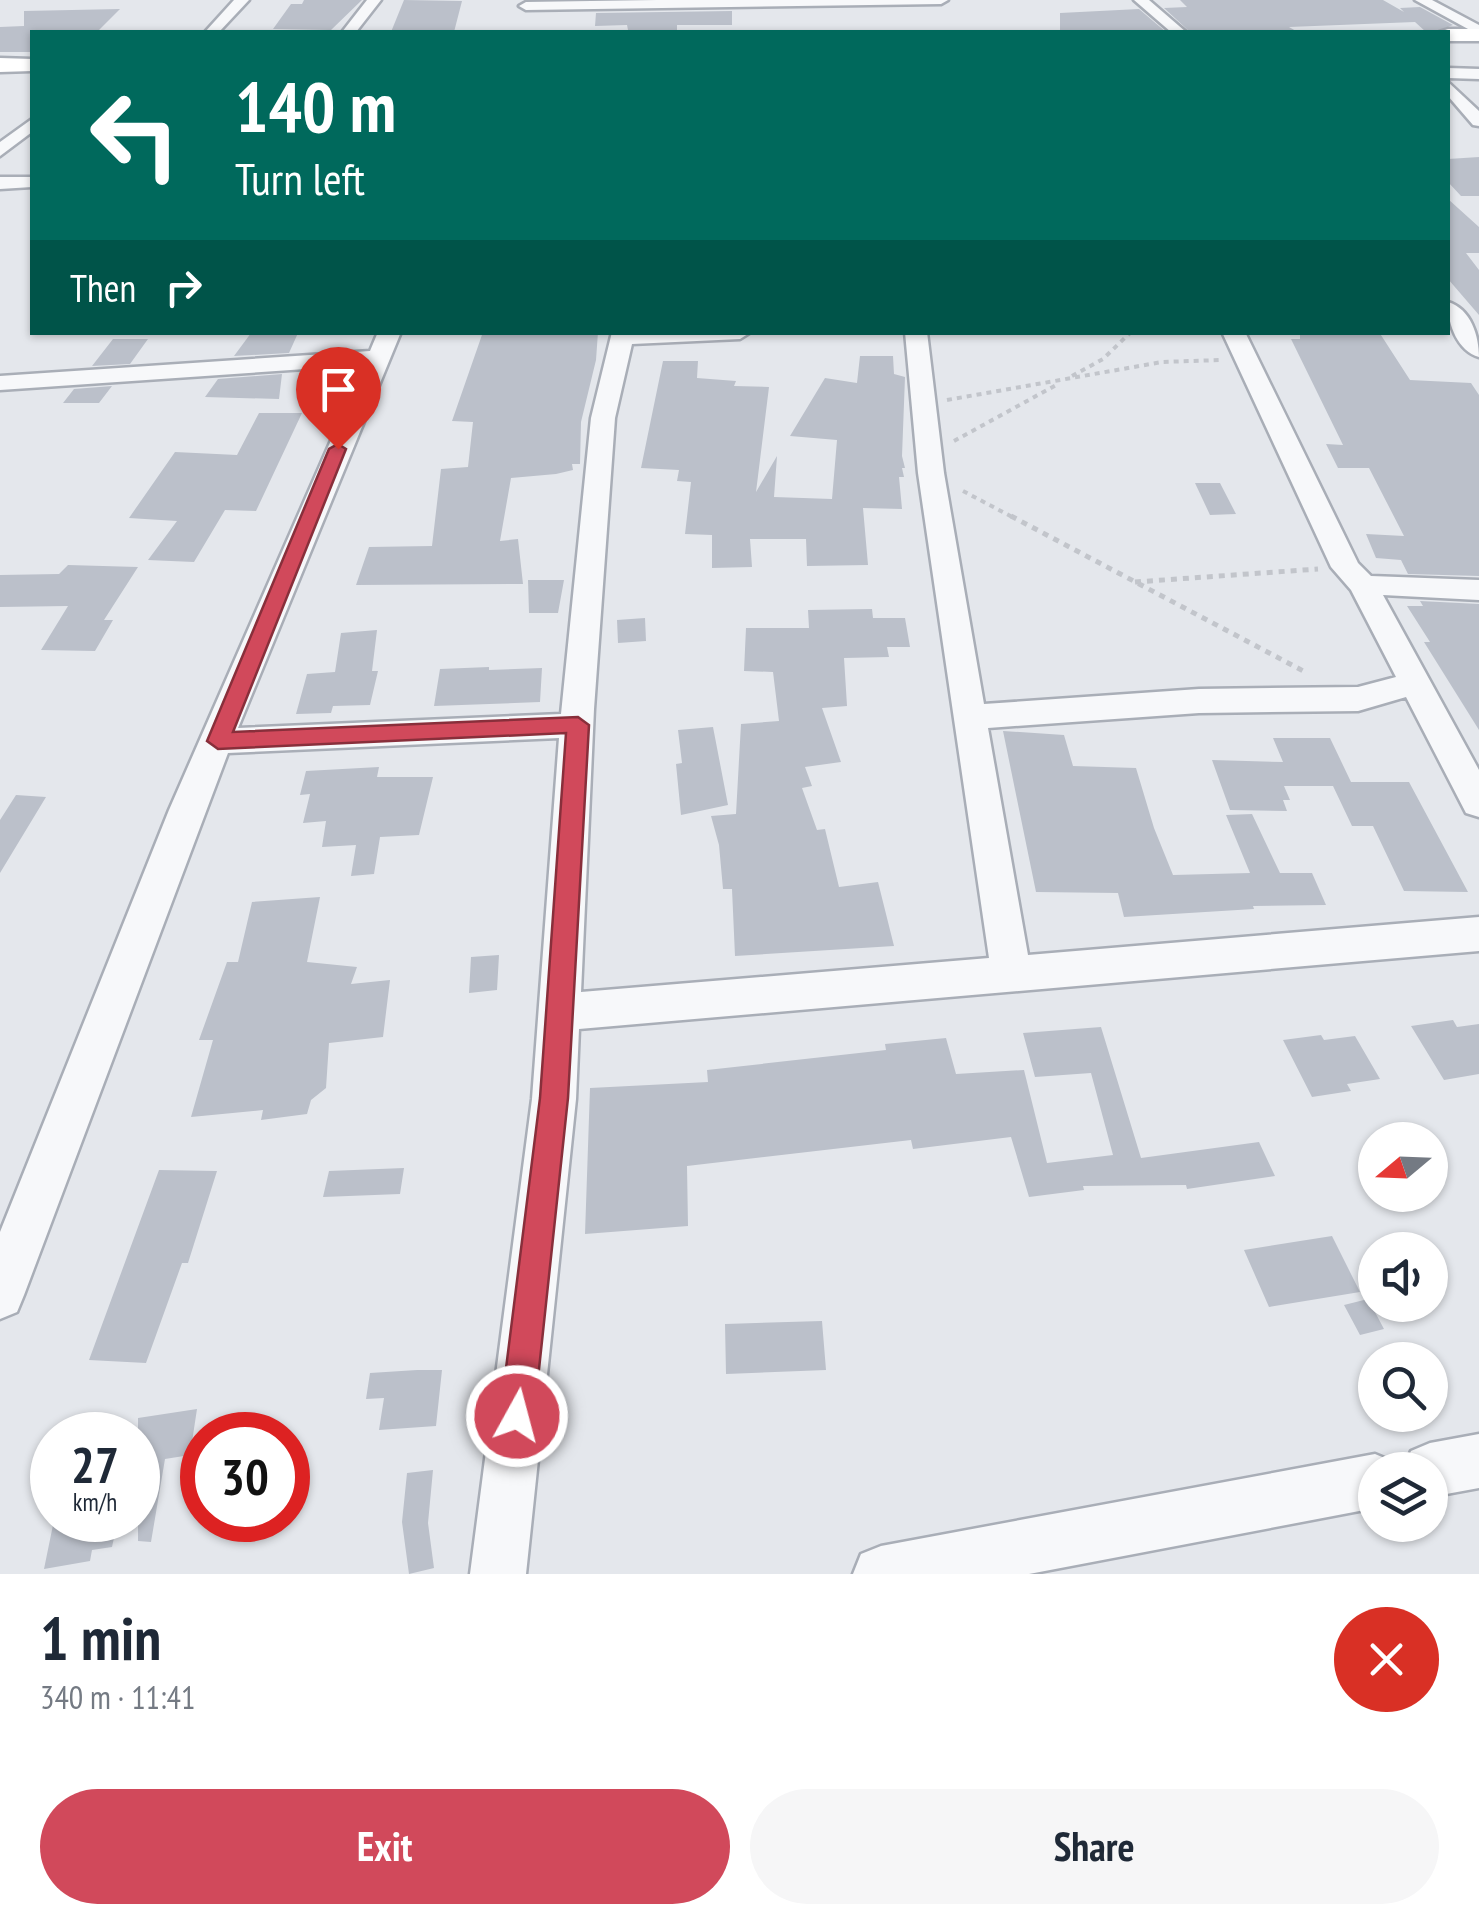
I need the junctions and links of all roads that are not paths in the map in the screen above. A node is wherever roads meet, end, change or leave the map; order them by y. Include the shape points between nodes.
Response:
1 (242, 0) edge
2 (374, 0) edge
3 (940, 0) edge
4 (1141, 0) edge
5 (1422, 0) edge
6 (527, 3) edge
7 (514, 17) dead end
8 (214, 30) edge
9 (352, 30) edge
10 (1176, 30) edge
11 (1479, 33) edge
12 (1450, 35) edge
13 (30, 64) edge
14 (0, 65) edge
15 (1450, 74) edge
16 (1479, 74) edge
17 (1450, 90) edge
18 (1479, 121) edge
19 (0, 125) edge
20 (30, 125) edge
21 (30, 127) edge
22 (0, 152) edge
23 (30, 182) edge
24 (0, 183) edge
25 (1450, 312) edge
26 (622, 335) edge
27 (916, 335) edge
28 (384, 345) edge
29 (1240, 346) edge
30 (1479, 350) edge
31 (11, 390) edge
32 (1354, 576) junction
33 (1479, 590) edge
34 (1415, 682) junction
35 (969, 717) junction
36 (578, 725) junction
37 (218, 741) junction
38 (1479, 803) edge
39 (1479, 934) edge
40 (1011, 974) junction
41 (559, 1012) junction
42 (0, 1295) edge
43 (1479, 1461) edge
44 (1448, 1467) edge
45 (1358, 1483) edge
46 (498, 1574) edge
47 (881, 1574) edge

1 - 8 street
2 - 9 street
3 - 6 street
4 - 10 street
5 - 11 street
6 - 7 street
11 - 12 main road
13 - 14 main road
15 - 16 street
17 - 18 street
19 - 20 street
21 - 22 street
23 - 24 street
25 - 30 street
26 - 36 street via 604,418
27 - 35 street
28 - 31 street
28 - 37 street
29 - 32 street
32 - 33 street
32 - 34 street
34 - 35 street via 1358,699
34 - 38 street
35 - 40 street
36 - 37 street
36 - 41 street
37 - 42 street
39 - 40 street
40 - 41 street
41 - 46 street
43 - 44 street
45 - 47 street

